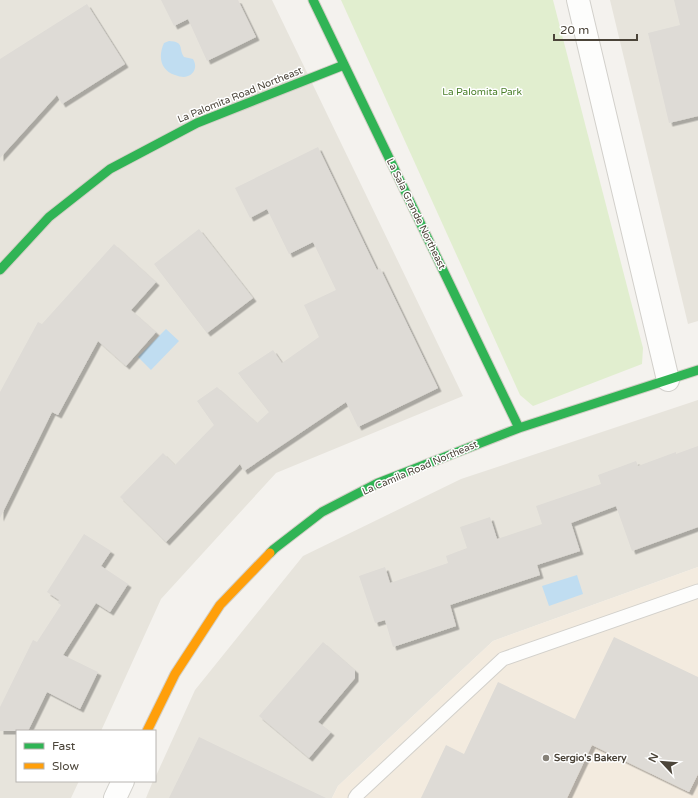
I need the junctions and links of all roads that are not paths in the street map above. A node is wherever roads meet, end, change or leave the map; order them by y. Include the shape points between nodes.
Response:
1 (313, 0) edge
2 (578, 0) edge
3 (344, 65) junction
4 (0, 270) edge
5 (698, 370) edge
6 (668, 380) junction
7 (519, 428) junction
8 (698, 591) edge
9 (147, 730) edge
10 (123, 782) edge
11 (115, 798) edge
12 (355, 798) edge

1 - 3 street, La Sala Grande Northeast
2 - 6 street
3 - 4 street, La Palomita Road Northeast via 197,123 110,169 49,217
3 - 7 street, La Sala Grande Northeast
5 - 6 street, La Camila Road Northeast
6 - 7 street, La Camila Road Northeast
7 - 9 street, La Camila Road Northeast via 378,483 322,512 274,549 220,605 175,674
8 - 12 lane via 503,659
10 - 11 street

